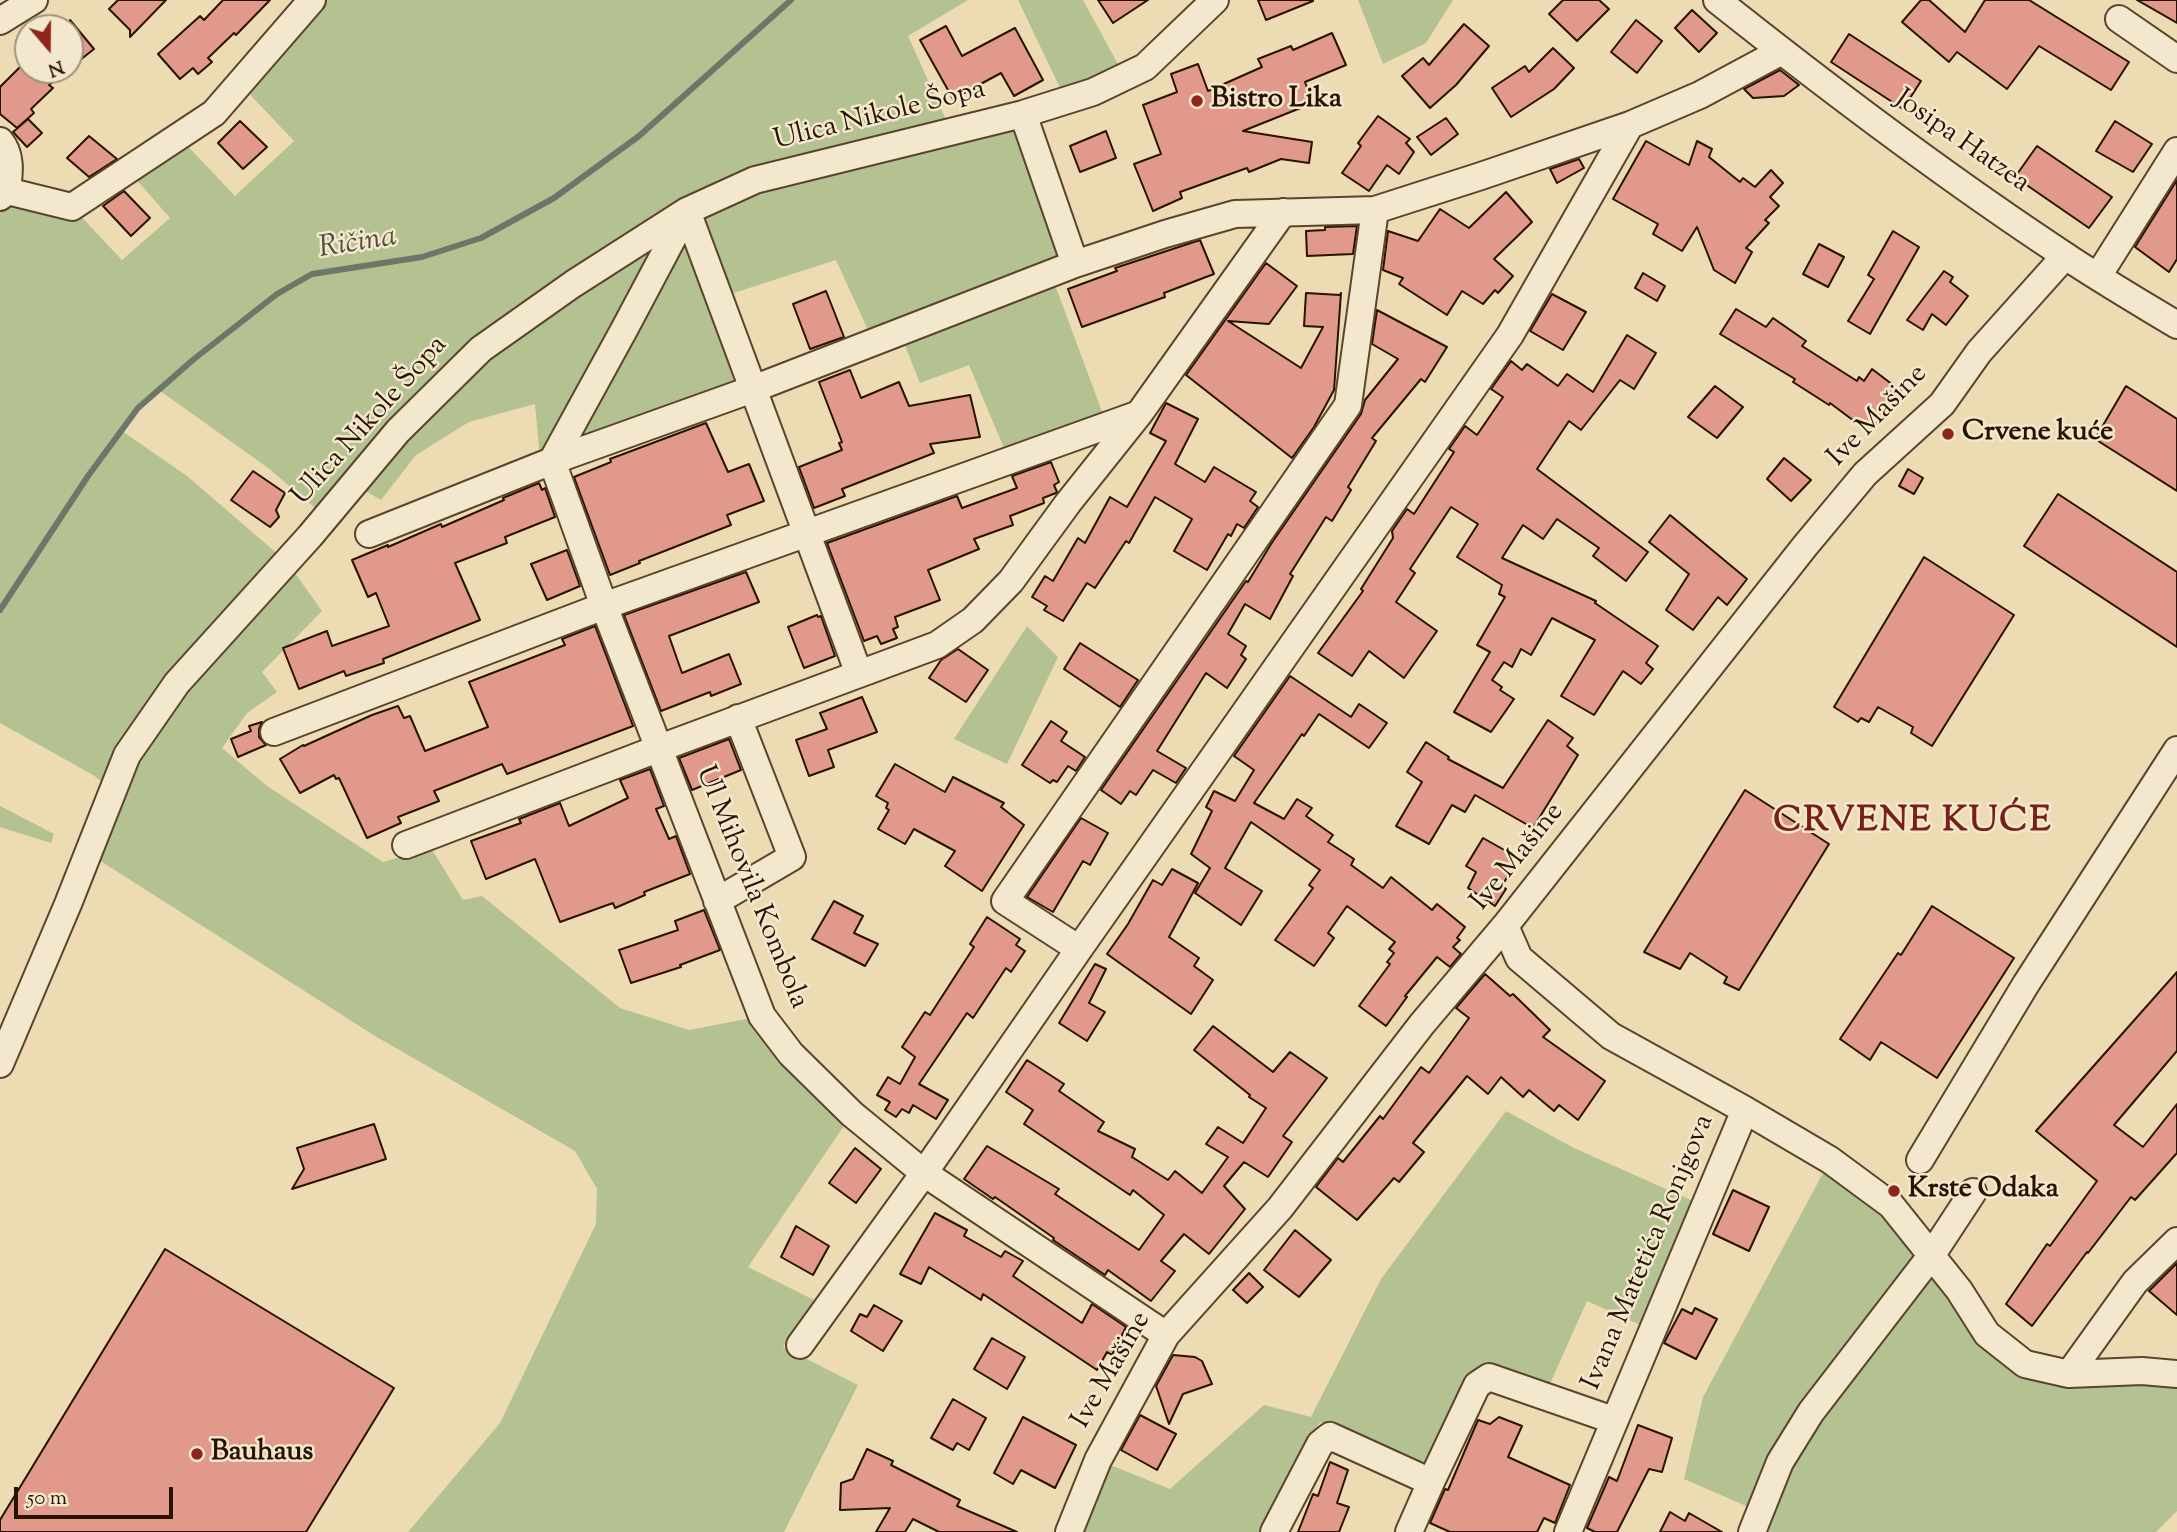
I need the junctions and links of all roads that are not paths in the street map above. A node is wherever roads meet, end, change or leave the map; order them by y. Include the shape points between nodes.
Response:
1 (34, 0) edge
2 (312, 0) edge
3 (1215, 0) edge
4 (1717, 0) edge
5 (2119, 19) dead end
6 (0, 21) edge
7 (1780, 52) junction
8 (2177, 59) edge
9 (1023, 114) junction
10 (1630, 124) junction
11 (0, 141) edge
12 (2177, 151) edge
13 (3, 194) edge
14 (1375, 209) junction
15 (1283, 212) junction
16 (678, 217) junction
17 (2065, 256) junction
18 (1075, 264) junction
19 (2098, 276) junction
20 (2177, 325) edge
21 (753, 389) junction
22 (1139, 414) junction
23 (552, 461) junction
24 (369, 534) dead end
25 (807, 534) junction
26 (604, 606) junction
27 (859, 674) junction
28 (738, 718) junction
29 (274, 732) dead end
30 (660, 748) junction
31 (2177, 750) edge
32 (406, 845) dead end
33 (717, 901) junction
34 (1505, 926) junction
35 (1079, 949) junction
36 (4, 1056) edge
37 (1745, 1110) junction
38 (1920, 1160) dead end
39 (924, 1173) junction
40 (1973, 1192) dead end
41 (2177, 1241) edge
42 (1931, 1256) junction
43 (1166, 1335) junction
44 (800, 1345) dead end
45 (2069, 1374) junction
46 (2177, 1374) edge
47 (1613, 1420) junction
48 (1431, 1482) junction
49 (1069, 1532) edge
50 (1274, 1532) edge
51 (1409, 1532) edge
52 (1568, 1532) edge
53 (1752, 1532) edge

1 - 6 street
2 - 13 street via 214,113 72,207
3 - 9 street, Ulica Nikole Šopa via 1145,67 1093,93
4 - 7 street, Josipa Hatzea
5 - 8 street
7 - 10 street via 1700,95
7 - 17 street, Josipa Hatzea
9 - 16 street, Ulica Nikole Šopa via 755,180
9 - 18 street
10 - 14 street
10 - 35 street via 1510,335
11 - 13 street via 10,168
12 - 19 street
14 - 15 street
14 - 35 street via 1348,405 1005,901
15 - 18 street via 1235,214
15 - 22 street
16 - 21 street
16 - 23 street via 625,328
16 - 36 street, Ulica Nikole Šopa via 481,349 398,431 177,683 127,755
17 - 19 street, Josipa Hatzea
17 - 34 street, Ive Mašine via 1979,352 1942,404 1866,474 1808,542
18 - 21 street
19 - 20 street, Josipa Hatzea
21 - 23 street
21 - 25 street
22 - 25 street
22 - 27 street via 1011,580 973,620 937,645
23 - 24 street
23 - 26 street, Ul Mihovila Kombola
25 - 26 street
25 - 27 street
26 - 29 street
26 - 30 street, Ul Mihovila Kombola
27 - 28 street
28 - 30 street
28 - 33 street via 792,857
30 - 32 street
30 - 33 street, Ul Mihovila Kombola
31 - 38 street via 2026,984
33 - 39 street, Ul Mihovila Kombola via 762,1016 791,1054 843,1105
34 - 37 street via 1519,958 1611,1036
34 - 43 street, Ive Mašine via 1422,1024 1280,1208
35 - 39 street
37 - 42 street via 1830,1160 1891,1205
37 - 47 street, Ivana Matetića Ronjgova
39 - 43 street, Ul Mihovila Kombola
39 - 44 street
40 - 42 street
41 - 45 street via 2135,1282
42 - 45 street via 1987,1334 2025,1364
42 - 53 street via 1811,1412 1780,1462
43 - 49 street, Ive Mašine via 1098,1461
45 - 46 street
47 - 48 street, Ivana Matetića Ronjgova via 1489,1377 1476,1385
47 - 52 street, Ivana Matetića Ronjgova
48 - 50 street via 1330,1436 1320,1444
48 - 51 street

